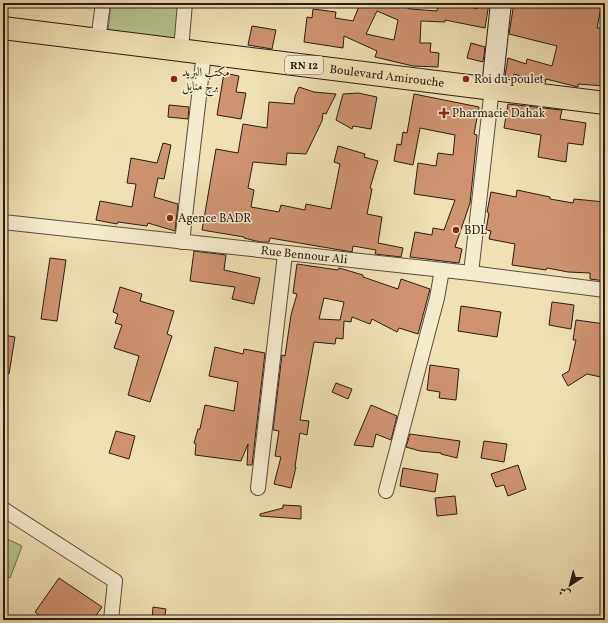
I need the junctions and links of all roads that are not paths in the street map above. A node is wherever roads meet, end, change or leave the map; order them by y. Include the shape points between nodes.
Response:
1 (103, 3) edge
2 (185, 3) edge
3 (502, 3) edge
4 (3, 28) edge
5 (98, 40) junction
6 (180, 50) junction
7 (204, 53) junction
8 (492, 88) junction
9 (605, 103) edge
10 (3, 222) edge
11 (182, 242) junction
12 (285, 254) junction
13 (442, 270) junction
14 (471, 273) junction
15 (605, 290) edge
16 (258, 488) dead end
17 (386, 491) dead end
18 (3, 509) edge
19 (112, 620) edge

1 - 5 street
2 - 6 street
3 - 8 main road
4 - 5 main road, Boulevard Amirouche / RN 12
5 - 6 main road, Boulevard Amirouche / RN 12
6 - 7 main road, Boulevard Amirouche / RN 12
7 - 8 main road, Boulevard Amirouche / RN 12
7 - 11 street
8 - 9 main road, Boulevard Amirouche / RN 12
8 - 14 street
10 - 11 street, Rue Bennour Ali
11 - 12 street, Rue Bennour Ali
12 - 13 street, Rue Bennour Ali
12 - 16 street
13 - 14 street, Rue Bennour Ali
13 - 17 street via 437,298
14 - 15 street, Rue Bennour Ali
18 - 19 street via 115,581

